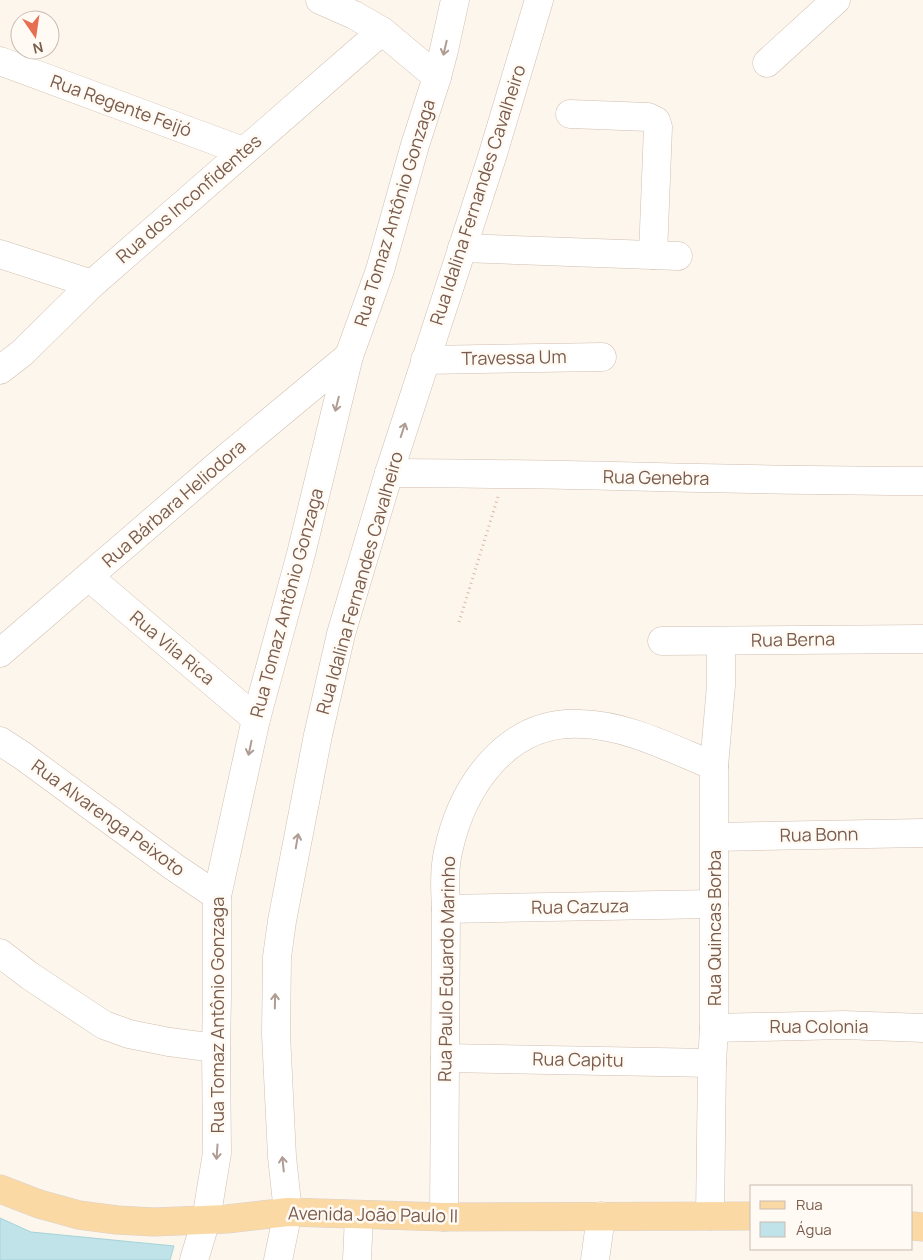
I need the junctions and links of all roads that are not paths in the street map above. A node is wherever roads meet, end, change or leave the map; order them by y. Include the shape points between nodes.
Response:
1 (320, 0) edge
2 (455, 0) edge
3 (539, 0) edge
4 (836, 0) edge
5 (382, 31) junction
6 (0, 61) edge
7 (767, 63) dead end
8 (437, 77) junction
9 (570, 114) dead end
10 (242, 151) junction
11 (462, 248) junction
12 (0, 254) edge
13 (92, 284) junction
14 (349, 356) junction
15 (602, 356) dead end
16 (426, 360) junction
17 (0, 370) edge
18 (389, 473) junction
19 (923, 481) edge
20 (89, 577) junction
21 (923, 639) edge
22 (662, 641) dead end
23 (721, 641) junction
24 (0, 654) edge
25 (256, 719) junction
26 (0, 741) edge
27 (714, 766) junction
28 (923, 833) edge
29 (715, 837) junction
30 (216, 896) junction
31 (714, 904) junction
32 (446, 909) junction
33 (0, 953) edge
34 (714, 1028) junction
35 (923, 1028) edge
36 (216, 1048) junction
37 (445, 1058) junction
38 (712, 1063) junction
39 (0, 1189) edge
40 (278, 1213) junction
41 (360, 1215) junction
42 (601, 1216) junction
43 (710, 1216) junction
44 (750, 1216) edge
45 (444, 1217) junction
46 (216, 1220) junction
47 (194, 1260) edge
48 (278, 1260) edge
49 (357, 1260) edge
50 (595, 1260) edge

1 - 5 street
2 -> 8 street, Rua Tomaz Antônio Gonzaga
3 - 11 street, Rua Idalina Fernandes Cavalheiro
4 - 7 street
5 - 8 street
5 - 10 street, Rua dos Inconfidentes
6 - 10 street, Rua Regente Feijó
8 - 14 street, Rua Tomaz Antônio Gonzaga via 380,270
9 - 11 street via 648,116 656,120 666,255
10 - 13 street, Rua dos Inconfidentes
11 - 16 street, Rua Idalina Fernandes Cavalheiro
12 - 13 street
13 - 17 street, Rua dos Inconfidentes via 22,353
14 - 20 street, Rua Bárbara Heliodora
14 -> 25 street, Rua Tomaz Antônio Gonzaga via 301,554
15 - 16 street, Travessa Um
18 -> 16 street, Rua Idalina Fernandes Cavalheiro
18 - 19 street, Rua Genebra
40 -> 18 street, Rua Idalina Fernandes Cavalheiro via 282,1157 276,1034 277,957 281,930 316,744 339,644
20 - 24 street, Rua Bárbara Heliodora
20 - 25 street, Rua Vila Rica
21 - 23 street, Rua Berna
22 - 23 street, Rua Berna
23 - 27 street, Rua Quincas Borba
25 -> 30 street, Rua Tomaz Antônio Gonzaga
26 - 30 street, Rua Alvarenga Peixoto
27 - 29 street, Rua Quincas Borba
27 - 32 street, Rua Paulo Eduardo Marinho via 640,736 606,727 559,724 529,734 500,753 481,773 465,803 454,828 448,854
28 - 29 street, Rua Bonn
29 - 31 street, Rua Quincas Borba
30 - 36 street, Rua Tomaz Antônio Gonzaga
31 - 32 street, Rua Cazuza
31 - 34 street, Rua Quincas Borba
32 - 37 street, Rua Paulo Eduardo Marinho
33 - 36 street via 104,1025 161,1041
34 - 35 street, Rua Colonia
34 - 38 street, Rua Quincas Borba
36 -> 46 street, Rua Tomaz Antônio Gonzaga
37 - 38 street, Rua Capitu
37 - 45 street, Rua Paulo Eduardo Marinho
38 - 43 street, Rua Quincas Borba
39 - 46 main road, Avenida João Paulo II via 79,1215 154,1222
40 - 41 main road, Avenida João Paulo II
40 - 46 main road, Avenida João Paulo II
40 - 48 street, Rua Idalina Fernandes Cavalheiro
41 - 45 main road, Avenida João Paulo II
41 - 49 street
42 - 43 main road, Avenida João Paulo II
42 - 45 main road, Avenida João Paulo II
42 - 50 street
43 - 44 main road, Avenida João Paulo II
46 - 47 street, Rua Tomaz Antônio Gonzaga

